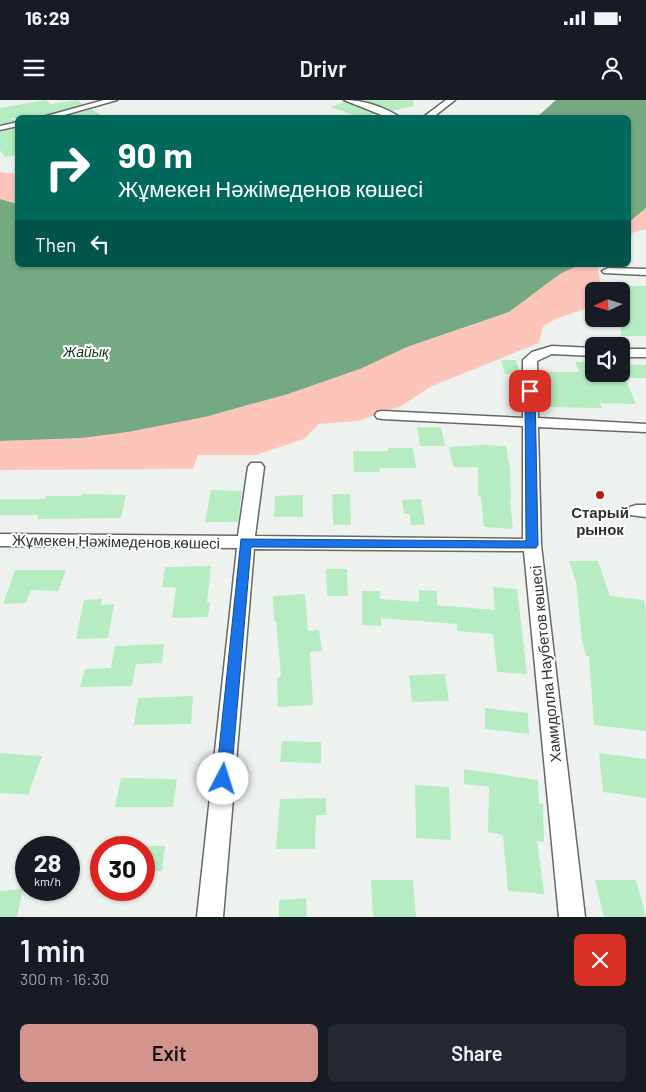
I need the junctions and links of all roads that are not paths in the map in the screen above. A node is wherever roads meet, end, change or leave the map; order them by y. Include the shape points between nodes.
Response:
1 (113, 100) edge
2 (348, 100) edge
3 (451, 100) edge
4 (55, 115) edge
5 (390, 115) edge
6 (430, 115) edge
7 (15, 125) edge
8 (0, 128) edge
9 (608, 271) dead end
10 (646, 272) edge
11 (585, 352) edge
12 (630, 353) edge
13 (646, 354) edge
14 (382, 416) dead end
15 (530, 422) junction
16 (646, 428) edge
17 (256, 467) dead end
18 (0, 540) edge
19 (246, 542) junction
20 (532, 545) junction
21 (210, 917) edge
22 (572, 917) edge

1 - 4 street
2 - 5 street
3 - 6 street
7 - 8 street
9 - 10 street
11 - 15 street, Хамидолла Наубетов көшесі via 547,350 536,353 530,360
12 - 13 street
14 - 15 street
15 - 16 street
15 - 20 street, Хамидолла Наубетов көшесі
17 - 19 street
18 - 19 street, Жұмекен Нәжімеденов көшесі
19 - 20 street, Жұмекен Нәжімеденов көшесі
19 - 21 street
20 - 22 street, Хамидолла Наубетов көшесі

